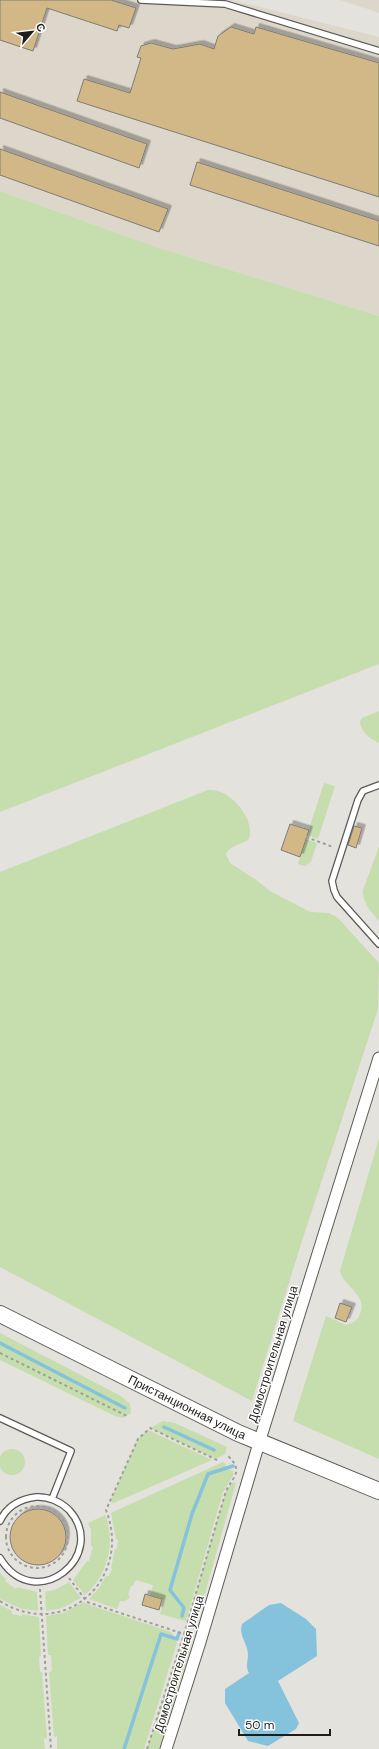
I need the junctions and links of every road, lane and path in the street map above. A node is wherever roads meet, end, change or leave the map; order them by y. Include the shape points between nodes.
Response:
1 (141, 0) edge
2 (379, 50) edge
3 (379, 785) edge
4 (306, 837) dead end
5 (342, 850) junction
6 (379, 944) edge
7 (379, 1058) edge
8 (0, 1314) edge
9 (0, 1353) edge
10 (127, 1416) dead end
11 (0, 1418) edge
12 (259, 1443) junction
13 (228, 1456) dead end
14 (219, 1460) dead end
15 (379, 1491) edge
16 (52, 1499) junction
17 (0, 1521) edge
18 (0, 1558) edge
19 (57, 1560) junction
20 (39, 1568) junction
21 (65, 1572) junction
22 (40, 1582) junction
23 (84, 1599) junction
24 (0, 1601) edge
25 (42, 1614) junction
26 (184, 1634) junction
27 (51, 1749) edge
28 (147, 1749) edge
29 (166, 1749) edge

1 - 2 lane via 224,4
3 - 5 lane via 361,794
4 - 5 path
5 - 6 lane via 333,877 334,890 343,904
7 - 12 street, Домостроительная улица
8 - 12 main road, Пристанционная улица
9 - 10 path
11 - 16 lane via 71,1451
12 - 15 main road, Пристанционная улица
12 - 29 street, Домостроительная улица
13 - 26 path via 235,1465 235,1478 226,1491
14 - 23 path via 150,1428 142,1435 106,1510 112,1536 110,1560 103,1578
16 - 17 lane via 24,1499 12,1505
16 - 21 lane via 74,1516 79,1528 78,1553
18 - 22 lane via 15,1575
19 - 20 path
19 - 20 path via 64,1552 68,1536 62,1518 47,1507 27,1507 12,1518 7,1527 7,1546 18,1561 26,1566
19 - 21 path
20 - 22 path
21 - 22 lane via 52,1580
21 - 23 path
22 - 25 path
23 - 25 path via 64,1609
23 - 26 path
24 - 25 path via 25,1612
25 - 27 path
26 - 28 path

